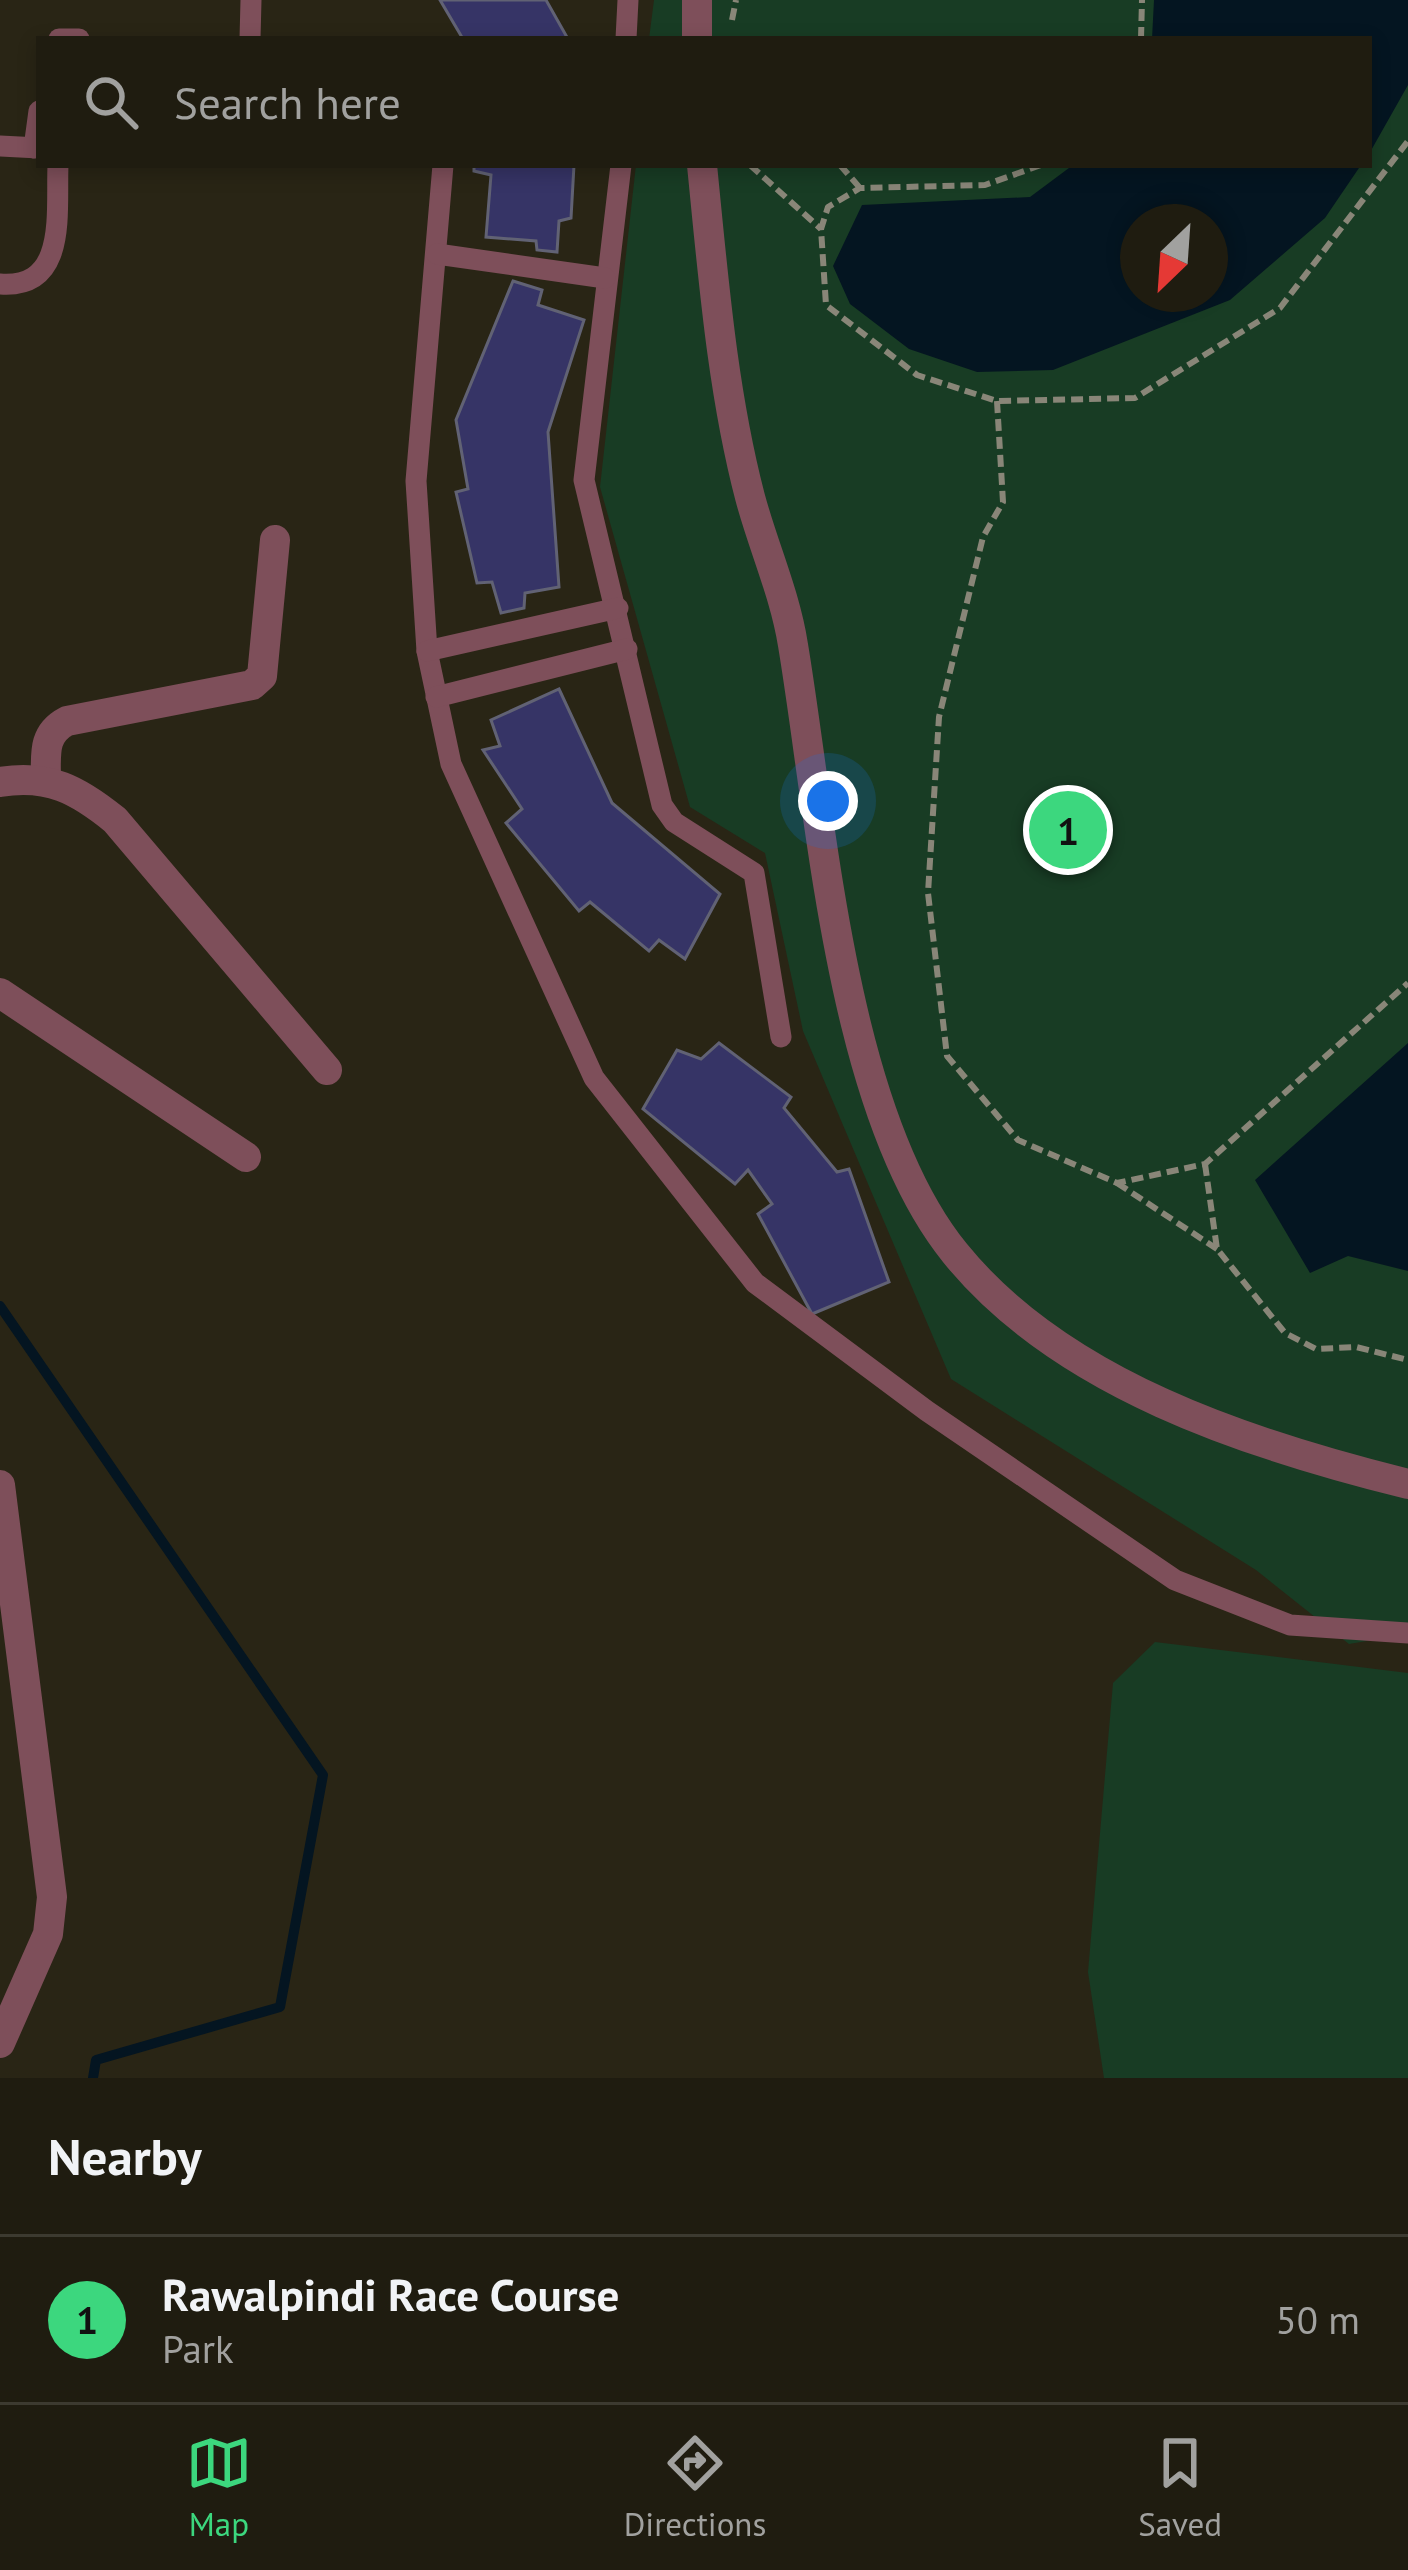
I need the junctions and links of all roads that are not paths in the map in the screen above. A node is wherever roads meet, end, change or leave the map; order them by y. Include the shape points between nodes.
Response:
1 (251, 0) edge
2 (628, 0) edge
3 (697, 0) edge
4 (250, 36) edge
5 (626, 36) edge
6 (697, 36) edge
7 (0, 146) edge
8 (36, 148) edge
9 (58, 168) edge
10 (443, 168) edge
11 (621, 168) edge
12 (702, 168) edge
13 (437, 254) junction
14 (605, 278) junction
15 (0, 284) edge
16 (274, 540) dead end
17 (618, 608) junction
18 (627, 649) junction
19 (427, 651) junction
20 (436, 698) junction
21 (46, 781) junction
22 (0, 782) edge
23 (0, 993) edge
24 (781, 1037) dead end
25 (327, 1070) dead end
26 (246, 1157) dead end
27 (1408, 1484) edge
28 (0, 1485) edge
29 (1408, 1633) edge
30 (0, 2043) edge

1 - 4 lane
2 - 5 lane
3 - 6 street
7 - 8 lane
9 - 15 lane via 54,255 39,276
10 - 13 lane
11 - 14 lane
12 - 27 street via 749,494 790,623 827,882 860,1037 915,1185 954,1252 1028,1322 1090,1364 1259,1439
13 - 14 lane
13 - 19 lane via 416,481
14 - 17 lane via 584,480
16 - 21 street via 262,676 252,685 67,721 46,744
17 - 18 lane
17 - 19 lane
18 - 20 lane
18 - 24 lane via 667,815 758,881
19 - 20 lane
20 - 29 lane via 451,764 485,847 594,1078 754,1282 1175,1580 1290,1625
21 - 22 street
21 - 25 street via 77,790 115,820
23 - 26 street
28 - 30 street via 52,1897 48,1934

